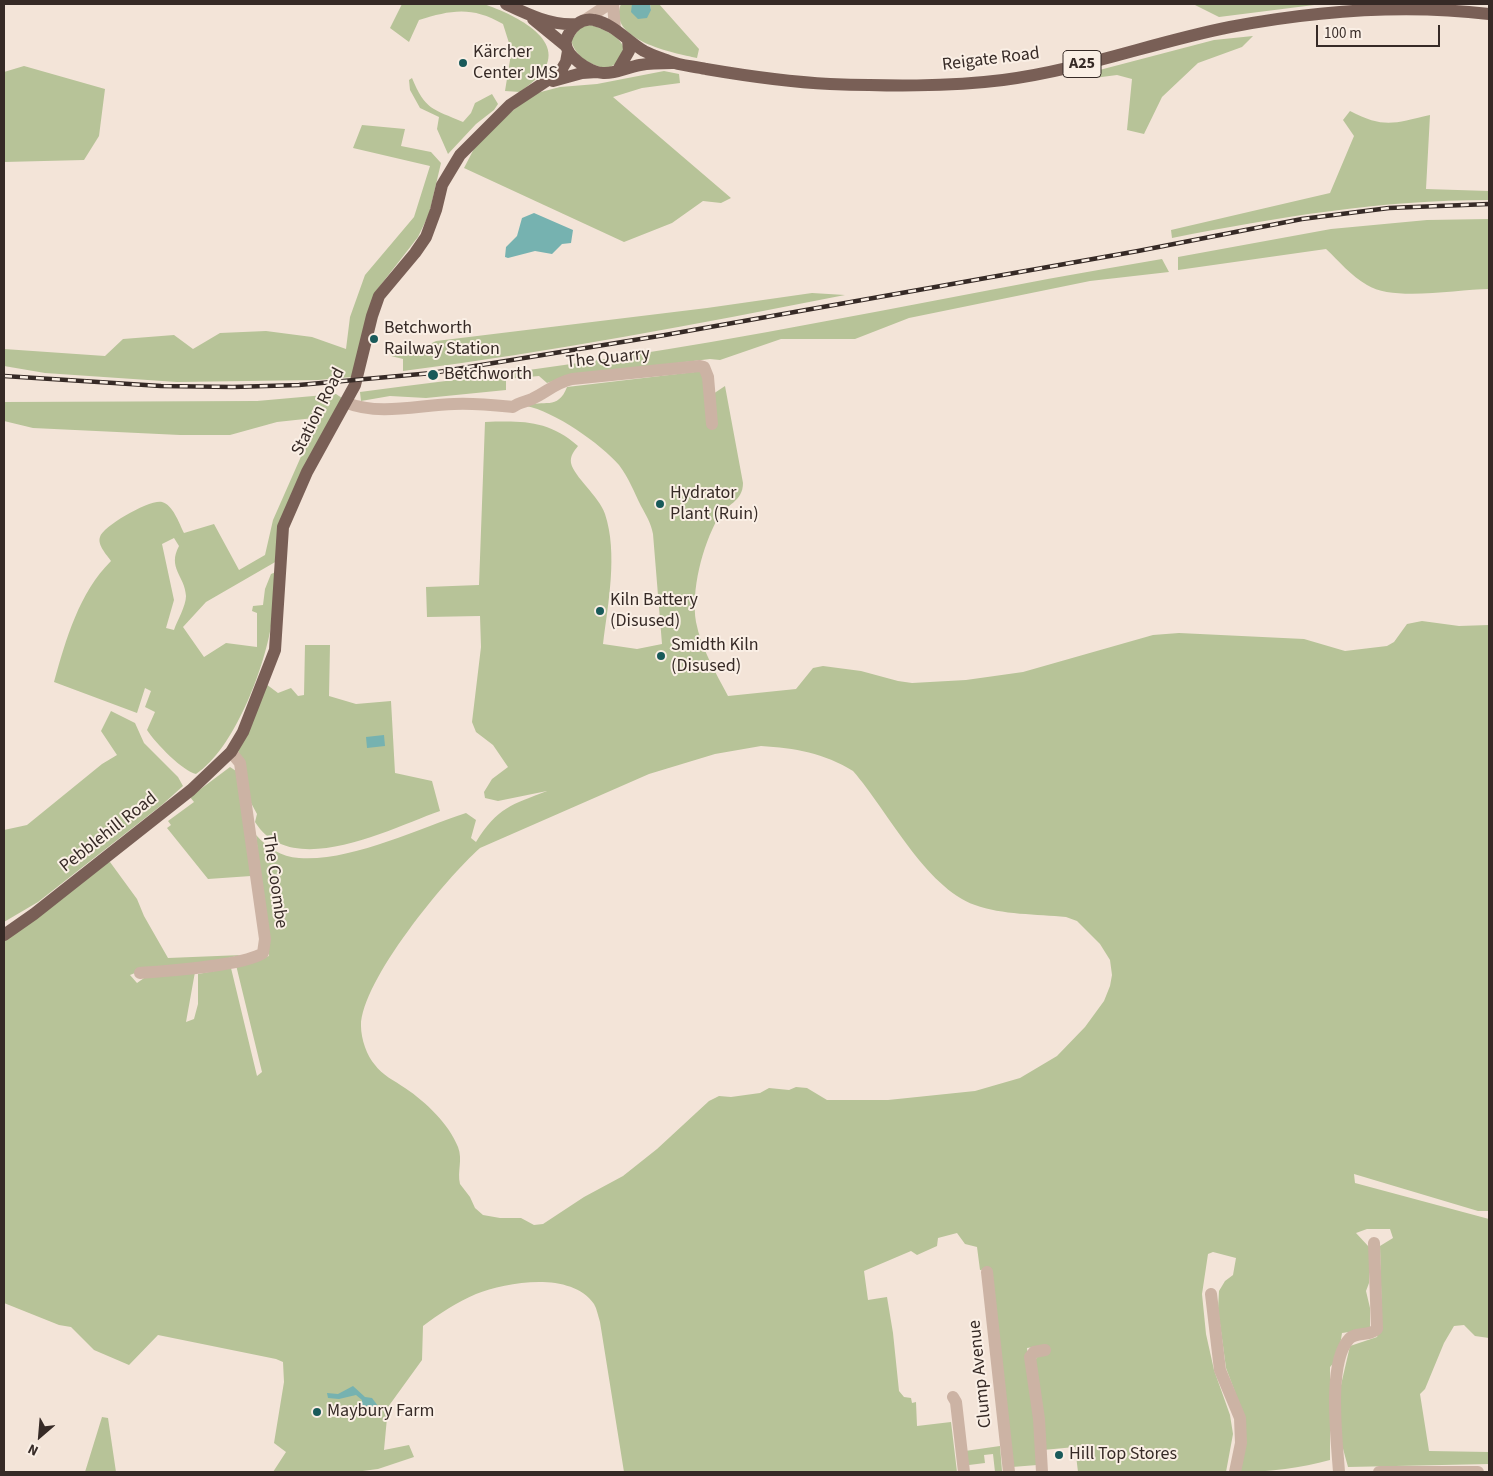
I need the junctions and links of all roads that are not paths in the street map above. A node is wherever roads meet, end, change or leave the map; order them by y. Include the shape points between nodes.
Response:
1 (506, 4) edge
2 (609, 4) edge
3 (613, 4) edge
4 (526, 14) junction
5 (1489, 14) edge
6 (580, 22) junction
7 (615, 29) junction
8 (628, 40) junction
9 (567, 48) junction
10 (672, 63) junction
11 (618, 70) junction
12 (597, 72) junction
13 (547, 82) junction
14 (346, 403) junction
15 (712, 424) dead end
16 (231, 752) junction
17 (4, 935) edge
18 (140, 973) dead end
19 (1374, 1243) dead end
20 (987, 1272) dead end
21 (1211, 1294) dead end
22 (1045, 1350) dead end
23 (953, 1397) dead end
24 (964, 1472) edge
25 (1009, 1472) edge
26 (1042, 1472) edge
27 (1235, 1472) edge
28 (1339, 1472) edge
29 (1379, 1472) edge
30 (1478, 1472) edge

1 - 4 main road
2 - 6 street
3 - 7 street
4 - 6 main road via 565,25
4 - 9 main road
5 - 10 main road, Reigate Road / A25 via 1454,10 1340,12 1230,27 1126,54 1001,80 914,85 829,84
6 - 7 main road via 594,20
6 - 9 main road via 567,38
7 - 8 main road
8 - 10 main road, Reigate Road / A25
8 - 11 main road via 629,51
9 - 12 main road via 577,61
9 - 13 main road, Station Road via 566,62 560,72
10 - 11 main road, Reigate Road / A25
11 - 12 main road via 604,74
12 - 13 main road, Station Road
13 - 14 main road, Station Road via 510,105 460,155 442,185 426,237 379,296 360,373
14 - 15 street, The Quarry via 361,409 482,403 513,407 555,384 572,379 700,366 704,367 708,377
14 - 16 main road, Station Road via 307,472 283,527 275,650 243,732
16 - 17 main road, Pebblehill Road via 184,796
16 - 18 street, The Coombe via 240,763 265,939 263,953 233,962
19 - 28 street via 1377,1329 1373,1333 1353,1335 1347,1341 1337,1370 1334,1400
20 - 25 street, Clump Avenue
21 - 27 street via 1220,1370 1240,1418 1241,1443
22 - 26 street via 1034,1352 1030,1358 1039,1419
23 - 24 street
29 - 30 street

